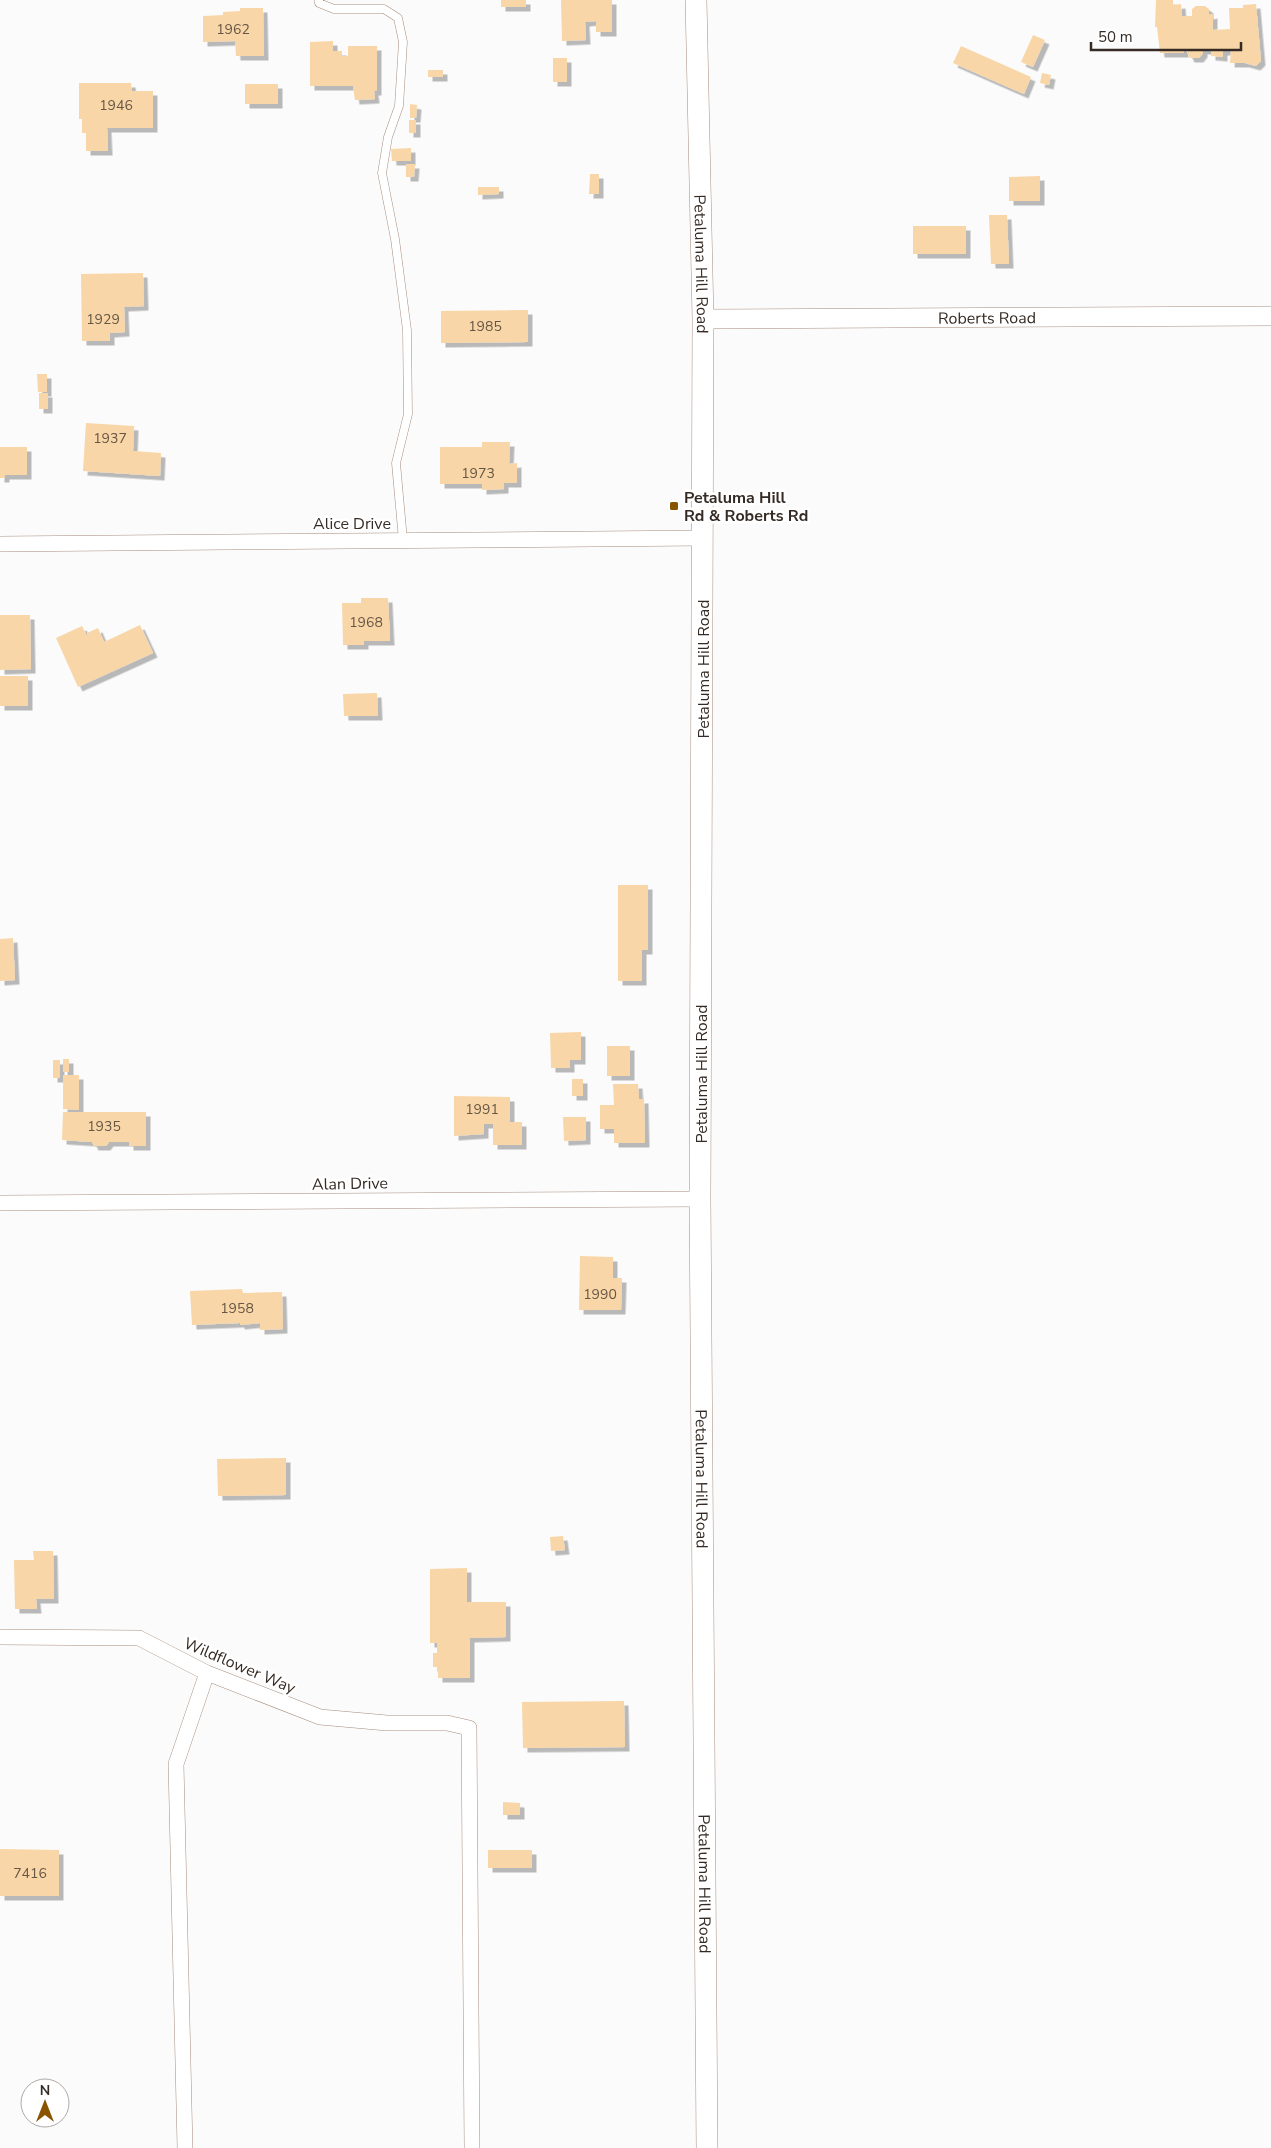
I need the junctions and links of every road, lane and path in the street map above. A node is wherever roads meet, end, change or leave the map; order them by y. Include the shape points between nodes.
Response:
1 (319, 0) edge
2 (696, 0) edge
3 (1271, 316) edge
4 (703, 319) junction
5 (703, 538) junction
6 (403, 540) junction
7 (0, 544) edge
8 (700, 1199) junction
9 (0, 1203) edge
10 (0, 1637) edge
11 (207, 1673) junction
12 (185, 2148) edge
13 (472, 2148) edge
14 (706, 2148) edge

1 - 6 lane via 334,10 384,10 398,18 403,42 399,106 388,137 382,173 407,330 408,414 396,464
2 - 4 main road, Petaluma Hill Road
3 - 4 street, Roberts Road
4 - 5 main road, Petaluma Hill Road
5 - 6 street, Alice Drive
5 - 8 main road, Petaluma Hill Road
6 - 7 street, Alice Drive
8 - 9 street, Alan Drive
8 - 14 main road, Petaluma Hill Road
10 - 11 street, Wildflower Way via 139,1638
11 - 12 street via 176,1764
11 - 13 street, Wildflower Way via 320,1717 387,1723 447,1723 469,1728

